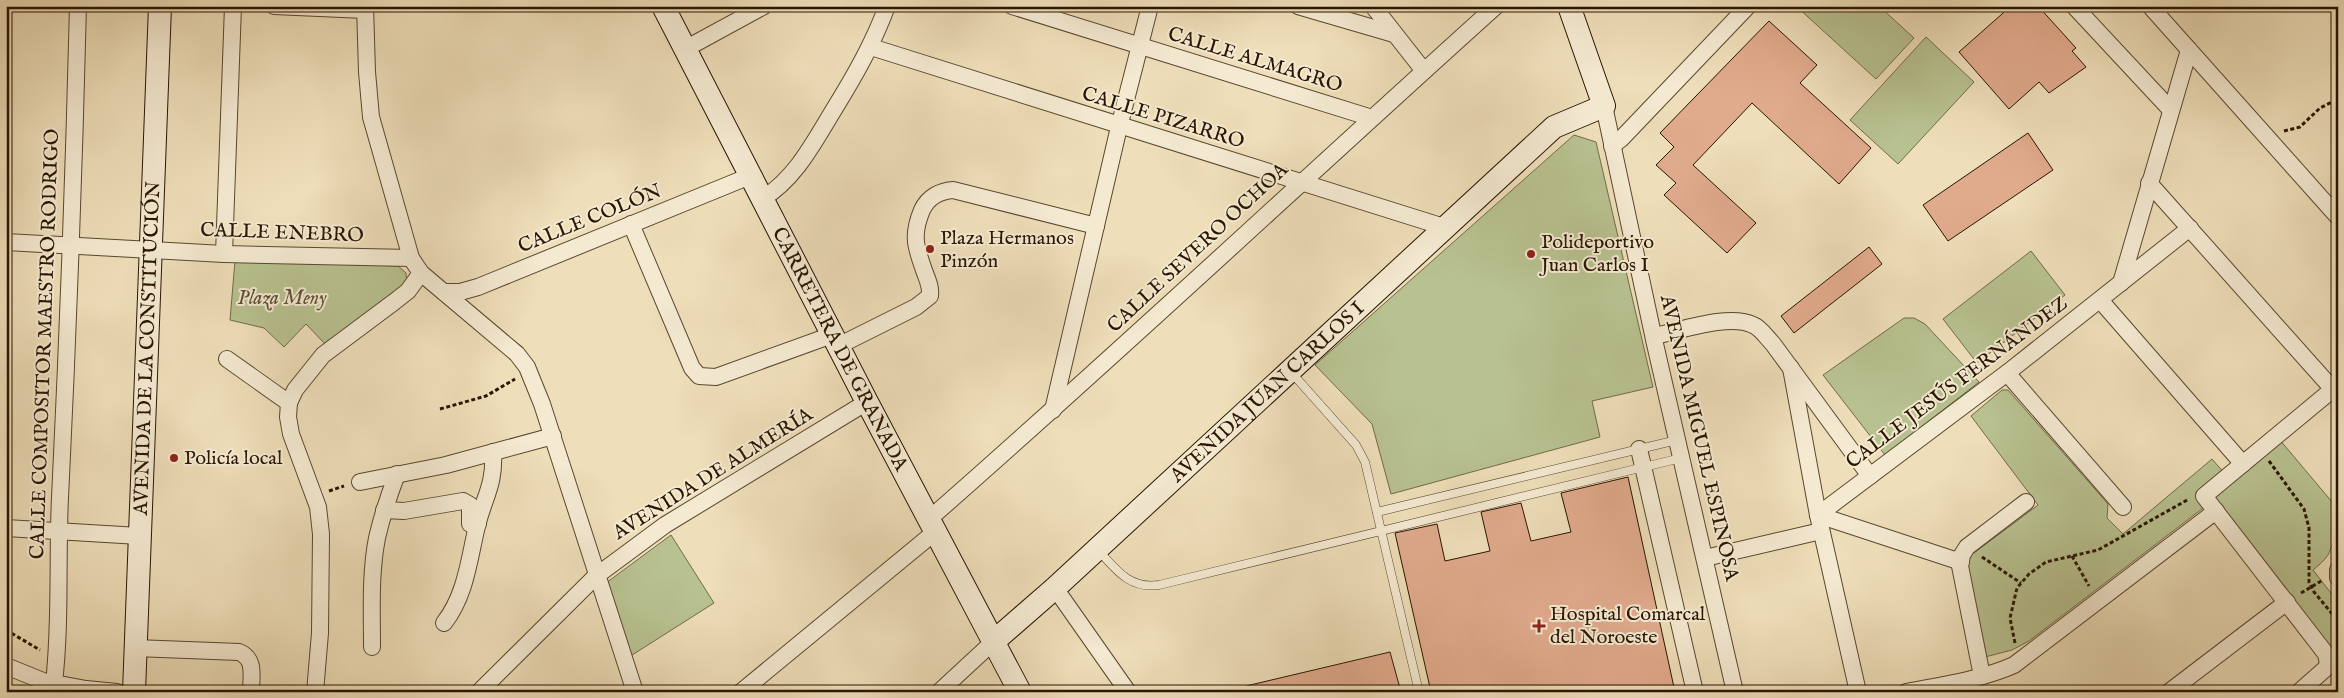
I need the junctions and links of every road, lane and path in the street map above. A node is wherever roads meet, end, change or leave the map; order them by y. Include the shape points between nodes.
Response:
1 (78, 6) edge
2 (160, 6) edge
3 (233, 6) edge
4 (274, 6) edge
5 (663, 6) edge
6 (764, 6) edge
7 (887, 6) edge
8 (1012, 6) edge
9 (1150, 6) edge
10 (1298, 6) edge
11 (1373, 6) edge
12 (1496, 6) edge
13 (1568, 6) edge
14 (1748, 6) edge
15 (2074, 6) edge
16 (2150, 6) edge
17 (2335, 6) edge
18 (365, 8) edge
19 (2338, 14) edge
20 (1394, 34) junction
21 (1140, 47) junction
22 (871, 48) junction
23 (685, 49) junction
24 (2188, 50) junction
25 (1424, 71) junction
26 (2338, 99) edge
27 (1604, 106) junction
28 (2170, 109) junction
29 (1372, 118) junction
30 (1119, 127) junction
31 (2267, 138) junction
32 (1612, 146) junction
33 (750, 176) junction
34 (1300, 183) junction
35 (2149, 183) junction
36 (762, 199) junction
37 (2338, 216) edge
38 (631, 224) junction
39 (1096, 226) junction
40 (1444, 227) junction
41 (2190, 228) junction
42 (6, 242) edge
43 (72, 244) junction
44 (152, 249) junction
45 (224, 254) junction
46 (411, 258) junction
47 (421, 273) junction
48 (2121, 283) junction
49 (444, 292) junction
50 (2100, 300) junction
51 (1654, 336) junction
52 (835, 341) junction
53 (227, 359) dead end
54 (1791, 368) junction
55 (1290, 370) junction
56 (529, 371) junction
57 (2007, 373) junction
58 (2336, 390) edge
59 (867, 402) junction
60 (289, 403) junction
61 (440, 409) dead end
62 (1053, 410) junction
63 (553, 436) junction
64 (1677, 440) junction
65 (1639, 450) junction
66 (2260, 450) junction
67 (493, 452) junction
68 (1681, 458) junction
69 (2243, 464) junction
70 (1644, 468) junction
71 (397, 474) junction
72 (1870, 476) junction
73 (360, 482) joint
74 (314, 495) junction
75 (2204, 496) junction
76 (2026, 502) dead end
77 (2123, 506) dead end
78 (384, 510) junction
79 (2216, 511) junction
80 (1377, 512) junction
81 (1820, 523) junction
82 (478, 524) junction
83 (931, 526) junction
84 (6, 528) edge
85 (59, 530) junction
86 (1382, 531) junction
87 (139, 536) junction
88 (1097, 549) junction
89 (1964, 555) junction
90 (2072, 556) junction
91 (1705, 558) junction
92 (2337, 574) edge
93 (596, 576) junction
94 (2021, 583) junction
95 (2311, 586) junction
96 (1055, 588) junction
97 (2097, 602) junction
98 (2286, 602) junction
99 (2338, 621) edge
100 (444, 623) dead end
101 (6, 630) edge
102 (993, 642) junction
103 (372, 647) dead end
104 (135, 648) junction
105 (57, 660) junction
106 (2018, 662) junction
107 (6, 666) edge
108 (1982, 676) junction
109 (43, 685) edge
110 (117, 692) edge
111 (134, 692) edge
112 (251, 692) edge
113 (315, 692) edge
114 (479, 692) edge
115 (635, 692) edge
116 (740, 692) edge
117 (939, 692) edge
118 (1020, 692) edge
119 (1128, 692) edge
120 (1419, 692) edge
121 (1695, 692) edge
122 (1735, 692) edge
123 (1858, 692) edge
124 (1906, 692) edge
125 (2169, 692) edge
126 (2299, 692) edge

1 - 43 street, CALLE COMPOSITOR MAESTRO RODRIGO
2 - 44 street, AVENIDA DE LA CONSTITUCIÓN
3 - 45 street
4 - 18 street
5 - 23 street, CARRETERA DE GRANADA
6 - 23 street
7 - 22 street
8 - 21 street, CALLE ALMAGRO
9 - 21 street
10 - 20 street
11 - 20 street
12 - 25 street, CALLE SEVERO OCHOA
13 - 27 street
14 - 32 street
15 - 28 street
16 - 24 street
17 - 19 path
18 - 46 street via 366,72 371,117
20 - 25 street
21 - 29 street, CALLE ALMAGRO
21 - 30 street
22 - 30 street, CALLE PIZARRO
22 - 36 street via 807,154 778,189
23 - 33 street, CARRETERA DE GRANADA
24 - 28 street
24 - 31 street
25 - 29 street, CALLE SEVERO OCHOA
26 - 31 path via 2320,108 2300,127 2280,131
27 - 32 street, AVENIDA MIGUEL ESPINOSA
27 - 40 street, AVENIDA JUAN CARLOS I via 1554,127
28 - 35 street
29 - 34 street, CALLE SEVERO OCHOA
30 - 34 street, CALLE PIZARRO
30 - 39 street
31 - 37 street
32 - 51 street, AVENIDA MIGUEL ESPINOSA
33 - 36 street, CARRETERA DE GRANADA
33 - 38 street, CALLE COLÓN
34 - 40 street, CALLE PIZARRO
34 - 62 street, CALLE SEVERO OCHOA
35 - 41 street
35 - 48 street
36 - 52 street, CARRETERA DE GRANADA
38 - 49 street, CALLE COLÓN via 478,287
38 - 52 street via 695,373 716,377
39 - 52 street via 953,190 937,194 924,207 914,236 930,296 916,307
39 - 62 street
40 - 55 street, AVENIDA JUAN CARLOS I
41 - 48 street, CALLE JESÚS FERNÁNDEZ
41 - 58 street
42 - 43 street, CALLE ENEBRO
43 - 44 street, CALLE ENEBRO
43 - 85 street, CALLE COMPOSITOR MAESTRO RODRIGO
44 - 45 street, CALLE ENEBRO
44 - 87 street, AVENIDA DE LA CONSTITUCIÓN
45 - 46 street, CALLE ENEBRO
46 - 47 street
47 - 49 street
47 - 60 street via 394,302 323,354
48 - 50 street, CALLE JESÚS FERNÁNDEZ
49 - 56 street via 517,354
50 - 57 street, CALLE JESÚS FERNÁNDEZ
50 - 69 street
51 - 54 street via 1730,320 1744,321 1756,325
51 - 64 street, AVENIDA MIGUEL ESPINOSA
52 - 59 street, CARRETERA DE GRANADA
53 - 60 street
54 - 72 street
54 - 81 street
55 - 80 lane via 1356,445 1365,462
55 - 88 street, AVENIDA JUAN CARLOS I
56 - 61 path via 486,396
56 - 63 street
57 - 72 street, CALLE JESÚS FERNÁNDEZ
57 - 77 street
58 - 66 street
59 - 83 street, CARRETERA DE GRANADA
59 - 93 street, AVENIDA DE ALMERÍA via 665,525
60 - 74 street via 291,434
62 - 83 street, CALLE SEVERO OCHOA
63 - 67 street
63 - 93 street
64 - 65 lane
64 - 68 street, AVENIDA MIGUEL ESPINOSA
65 - 70 street
65 - 80 lane
66 - 69 street
66 - 95 path via 2304,509 2309,528
67 - 71 street
67 - 82 street via 492,482
68 - 70 lane
68 - 91 street, AVENIDA MIGUEL ESPINOSA
69 - 75 street
70 - 86 lane
70 - 121 street
71 - 73 street
71 - 78 street
72 - 81 street, CALLE JESÚS FERNÁNDEZ
73 - 74 path
74 - 113 street via 321,534 320,633
75 - 79 street
75 - 90 path via 2183,501 2098,550
76 - 89 street
78 - 82 street via 404,511 464,501 470,505 470,524
78 - 103 street via 372,583
79 - 97 street
79 - 98 street
80 - 86 lane
81 - 89 street
81 - 91 street
81 - 123 street
82 - 100 street via 461,595
83 - 102 street, CARRETERA DE GRANADA
83 - 116 street, CALLE SEVERO OCHOA
84 - 85 street
85 - 87 street
85 - 105 street, CALLE COMPOSITOR MAESTRO RODRIGO
86 - 88 lane via 1147,587 1132,583
86 - 120 lane
87 - 104 street, AVENIDA DE LA CONSTITUCIÓN
88 - 96 street, AVENIDA JUAN CARLOS I
89 - 94 path
89 - 108 street
90 - 94 path via 2046,562
90 - 97 path
91 - 122 street, AVENIDA MIGUEL ESPINOSA
92 - 95 path
93 - 114 street, AVENIDA DE ALMERÍA
93 - 115 street
94 - 106 path via 2010,618
95 - 98 path
95 - 99 path
96 - 102 street, AVENIDA JUAN CARLOS I
96 - 119 street
97 - 106 street
98 - 125 street
98 - 126 street via 2321,645 2328,659 2328,664
101 - 105 path
102 - 117 street, AVENIDA JUAN CARLOS I
102 - 118 street, CARRETERA DE GRANADA
104 - 111 street, AVENIDA DE LA CONSTITUCIÓN
104 - 112 street via 239,652 250,659
105 - 109 street, CALLE COMPOSITOR MAESTRO RODRIGO
106 - 108 street
107 - 109 street
108 - 124 street
109 - 110 street

